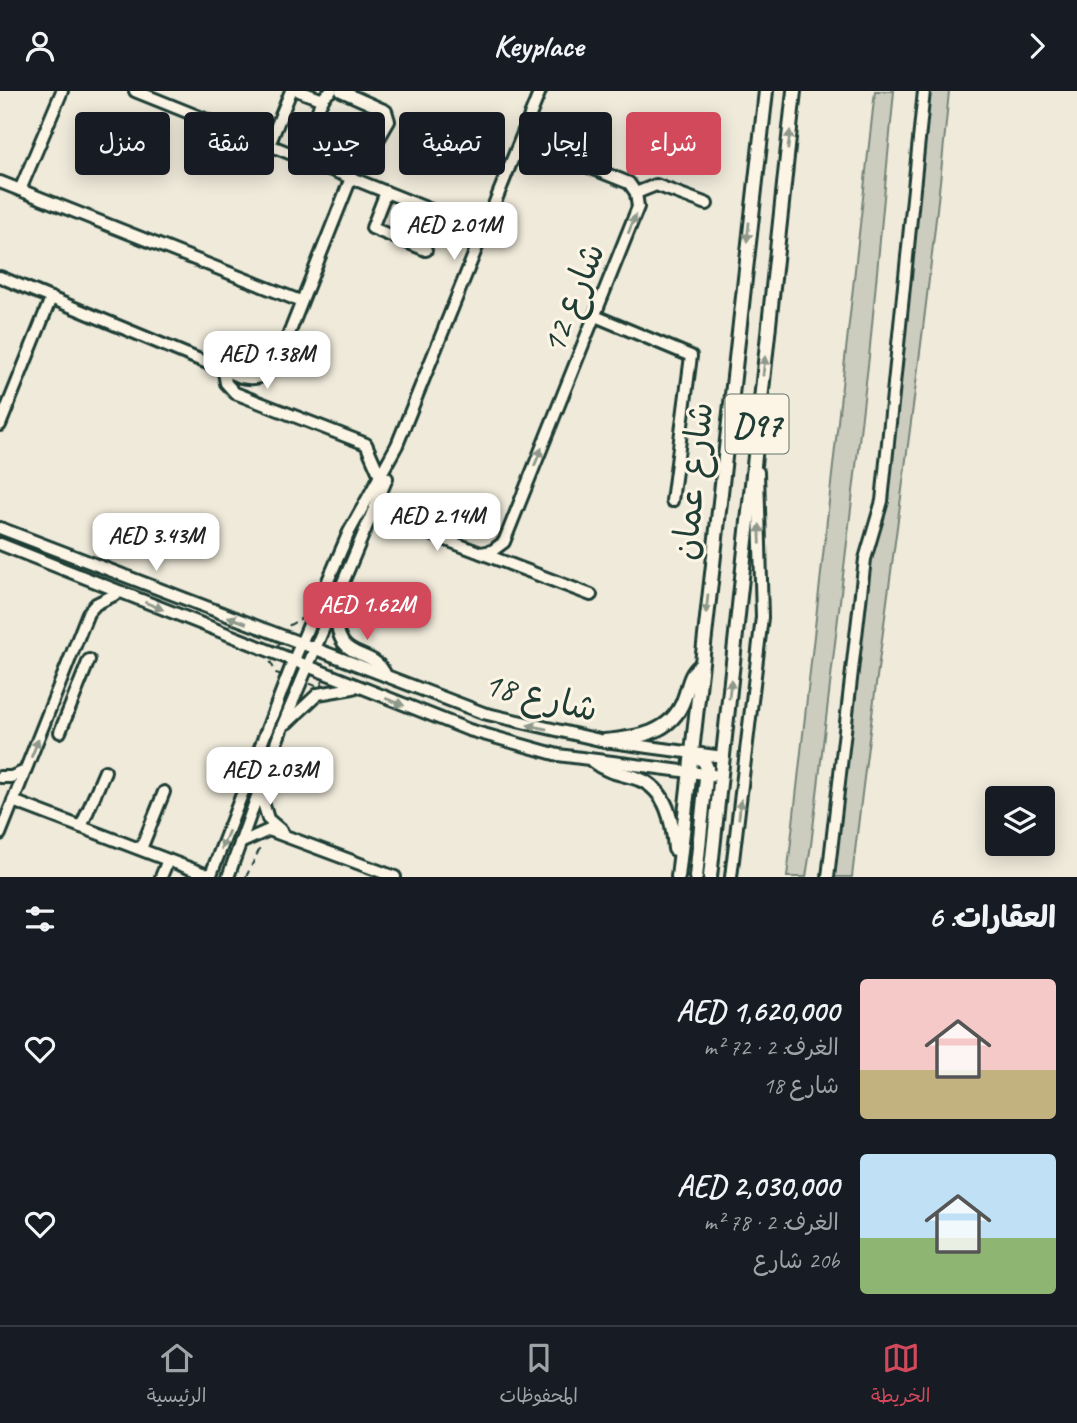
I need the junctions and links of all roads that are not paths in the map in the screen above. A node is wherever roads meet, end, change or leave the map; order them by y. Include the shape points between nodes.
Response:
1 (62, 91) edge
2 (135, 91) edge
3 (279, 91) edge
4 (291, 91) edge
5 (299, 91) edge
6 (331, 91) edge
7 (341, 91) edge
8 (540, 91) edge
9 (766, 91) edge
10 (794, 91) edge
11 (924, 91) edge
12 (323, 100) junction
13 (286, 105) junction
14 (187, 112) edge
15 (532, 112) edge
16 (274, 133) edge
17 (519, 145) edge
18 (274, 147) edge
19 (611, 175) edge
20 (351, 178) junction
21 (0, 182) edge
22 (20, 190) junction
23 (386, 192) junction
24 (636, 193) junction
25 (707, 204) dead end
26 (483, 231) junction
27 (426, 250) dead end
28 (0, 277) edge
29 (51, 298) junction
30 (300, 301) junction
31 (595, 316) junction
32 (223, 367) junction
33 (0, 425) edge
34 (756, 439) junction
35 (397, 445) junction
36 (380, 476) junction
37 (672, 501) dead end
38 (373, 512) junction
39 (0, 528) edge
40 (504, 542) junction
41 (0, 544) edge
42 (481, 553) junction
43 (512, 565) junction
44 (120, 592) junction
45 (591, 595) dead end
46 (338, 601) junction
47 (301, 644) junction
48 (316, 650) junction
49 (89, 660) dead end
50 (293, 662) junction
51 (701, 665) junction
52 (309, 667) junction
53 (386, 676) junction
54 (360, 688) junction
55 (58, 690) junction
56 (74, 697) junction
57 (282, 727) junction
58 (60, 732) dead end
59 (604, 741) junction
60 (691, 754) junction
61 (723, 757) junction
62 (593, 761) junction
63 (25, 771) junction
64 (105, 771) dead end
65 (689, 773) junction
66 (707, 775) junction
67 (720, 776) junction
68 (0, 778) edge
69 (260, 789) junction
70 (164, 792) dead end
71 (13, 801) junction
72 (81, 827) junction
73 (0, 834) edge
74 (290, 836) junction
75 (240, 842) junction
76 (141, 849) junction
77 (168, 860) junction
78 (678, 871) edge
79 (370, 872) edge
80 (210, 876) edge
81 (162, 877) edge
82 (228, 877) edge
83 (395, 877) edge
84 (696, 877) edge
85 (710, 877) edge
86 (731, 877) edge
87 (828, 877) edge

1 - 22 street
2 - 14 street
3 - 13 street
4 - 13 street
5 - 12 street
6 - 12 street
7 - 12 street via 386,111 389,121 378,140 370,142 319,122
8 - 15 street
9 -> 51 main road, شارع عمان / D97
34 -> 10 main road, شارع عمان / D97
11 - 87 street via 882,501 865,559
13 - 16 street
17 - 26 street
18 - 20 street
19 - 24 street
20 - 23 street
20 - 30 street
21 - 22 street
22 - 30 street
23 - 26 street
23 - 27 street via 372,228
24 - 25 street via 656,185
31 -> 24 street, شارع 12 via 637,212
26 - 35 street
28 - 29 street
29 - 32 street
29 - 33 street
30 - 32 street via 274,358 246,370
31 - 37 street via 691,356
40 -> 31 street, شارع 12
32 - 36 street via 226,383 235,393 366,444
61 -> 34 main road, شارع عمان / D97
86 -> 34 street via 762,617
35 - 36 street
35 - 38 street
36 - 47 street via 349,532
38 - 42 street
38 - 46 street
47 -> 39 street, شارع 18
40 - 42 street
40 - 43 street
41 - 44 street, شارع 18
42 - 43 street
43 - 45 street
44 -> 50 street, شارع 18
44 - 55 street via 88,613
46 - 48 street
46 - 53 street via 337,624 343,643 379,665
47 - 48 street, شارع 18
47 - 50 street
48 - 52 street
48 - 53 street, شارع 18
49 - 56 street
50 - 52 street, شارع 18
50 -> 80 street
51 - 59 main road via 668,722 648,734
51 - 60 main road, شارع عمان / D97
52 - 54 street, شارع 18
52 - 57 street
59 -> 53 street, شارع 18 via 499,718
54 - 57 street via 318,694
54 -> 62 street, شارع 18 via 490,737
55 - 56 street
63 -> 55 street
56 - 58 street
57 - 69 street
59 - 60 street, شارع 18
60 - 61 street, شارع 18
60 - 65 main road, شارع عمان / D97
60 - 66 main road via 704,761
61 - 67 main road, شارع عمان / D97
62 - 65 street, شارع 18
62 - 78 main road via 617,775 641,780 658,794 671,821
63 - 68 street
63 - 71 street
64 - 72 street
65 - 66 street, شارع 18
65 - 78 main road, شارع عمان / D97
66 - 67 street, شارع 18
66 - 84 main road
67 - 85 main road, شارع عمان / D97
69 - 74 street via 268,820
69 - 75 street
70 - 76 street
71 - 72 street
71 - 73 street
72 - 76 street
74 - 75 street via 263,831
74 - 79 street
75 - 82 street
76 - 77 street
77 - 80 street
77 - 81 street
79 - 83 street

